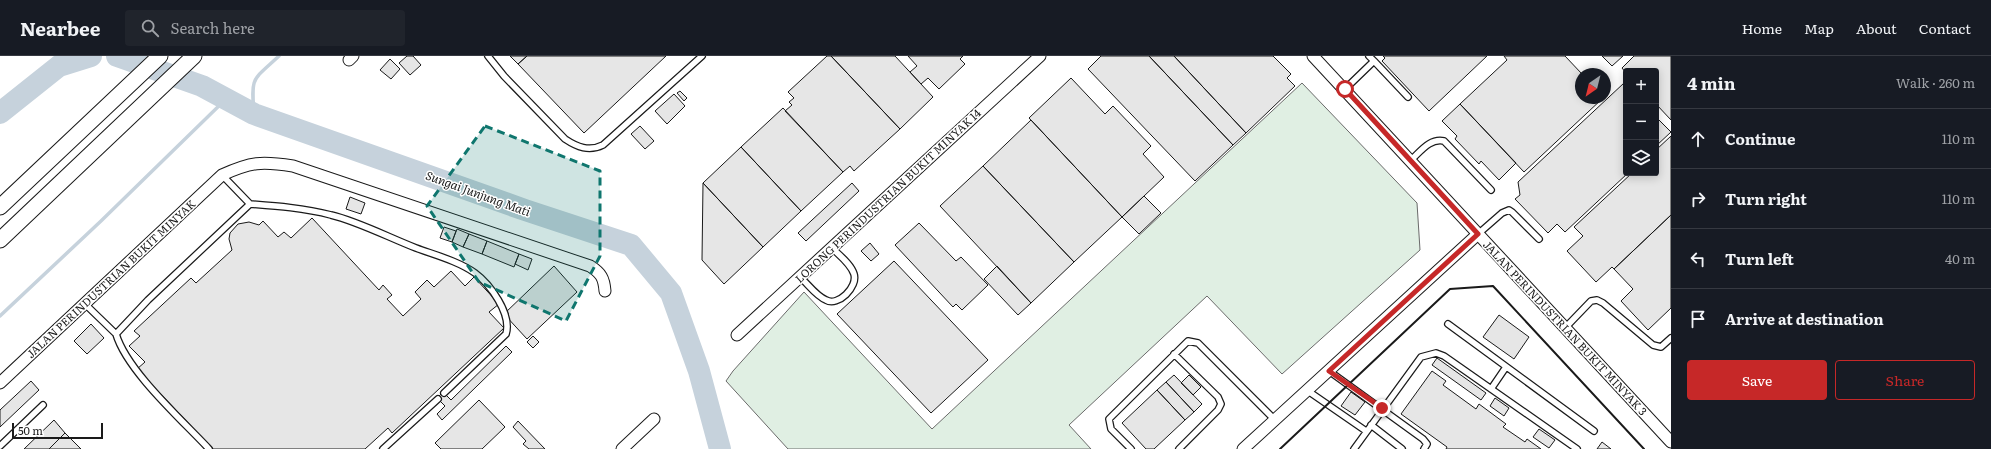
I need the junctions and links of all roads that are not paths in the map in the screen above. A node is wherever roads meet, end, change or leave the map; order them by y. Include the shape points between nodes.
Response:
1 (160, 56) edge
2 (194, 56) edge
3 (488, 56) edge
4 (702, 56) edge
5 (1040, 56) edge
6 (1313, 56) edge
7 (1369, 56) edge
8 (1374, 61) junction
9 (1345, 89) junction
10 (1408, 97) dead end
11 (1411, 160) junction
12 (222, 175) junction
13 (1491, 190) dead end
14 (250, 204) junction
15 (0, 207) edge
16 (1478, 234) junction
17 (1539, 238) dead end
18 (0, 240) edge
19 (832, 248) junction
20 (800, 277) junction
21 (605, 291) dead end
22 (85, 304) junction
23 (1448, 324) dead end
24 (1565, 328) junction
25 (116, 334) junction
26 (737, 336) dead end
27 (1671, 338) edge
28 (1174, 354) junction
29 (1506, 367) junction
30 (1329, 371) junction
31 (0, 383) edge
32 (1491, 389) junction
33 (1308, 390) junction
34 (444, 393) dead end
35 (438, 399) dead end
36 (43, 405) dead end
37 (1382, 408) junction
38 (654, 419) dead end
39 (1275, 420) junction
40 (1370, 426) junction
41 (1366, 431) junction
42 (1594, 431) dead end
43 (1671, 442) edge
44 (0, 446) edge
45 (209, 449) edge
46 (383, 449) edge
47 (622, 449) edge
48 (1131, 449) edge
49 (1179, 449) edge
50 (1243, 449) edge
51 (1354, 449) edge
52 (1402, 449) edge
53 (1424, 449) edge
54 (1577, 449) edge

1 - 15 main road
2 - 18 main road
3 - 4 lane via 565,139 575,146 595,149 603,145
5 - 19 street, LORONG PERINDUSTRIAN BUKIT MINYAK 14
6 - 9 street, JALAN PERINDUSTRIAN BUKIT MINYAK 3
7 - 8 lane
8 - 9 lane
8 - 10 lane
9 - 11 street, JALAN PERINDUSTRIAN BUKIT MINYAK 3
11 - 13 lane via 1431,142 1444,141
11 - 16 street, JALAN PERINDUSTRIAN BUKIT MINYAK 3
12 - 14 lane
12 - 21 street, JALAN PERINDUSTRIAN BUKIT MINYAK via 245,165 261,162 293,166 590,266 604,279
12 - 22 street, JALAN PERINDUSTRIAN BUKIT MINYAK
14 - 25 lane via 148,300
14 - 34 lane via 298,208 332,215 467,268 486,282 497,297 508,330
16 - 17 lane via 1509,210
16 - 24 street, JALAN PERINDUSTRIAN BUKIT MINYAK 3
16 - 30 street
19 - 20 street, LORONG PERINDUSTRIAN BUKIT MINYAK 14
19 - 20 lane via 852,268 855,280 853,287 837,301 831,302 825,300
20 - 26 street, LORONG PERINDUSTRIAN BUKIT MINYAK 14
22 - 25 lane
22 - 31 street, JALAN PERINDUSTRIAN BUKIT MINYAK
23 - 29 lane
24 - 27 lane via 1591,301 1597,300 1653,345 1661,347
24 - 43 street, JALAN PERINDUSTRIAN BUKIT MINYAK 3
25 - 45 lane via 124,353 137,371
28 - 39 lane via 1188,341 1198,343
28 - 48 lane via 1110,419 1112,429
28 - 49 lane via 1218,397 1221,404
29 - 32 lane
29 - 42 lane
30 - 33 street
30 - 37 lane
32 - 37 lane via 1444,356 1428,354 1421,357
32 - 54 lane
33 - 39 street
33 - 41 lane
35 - 46 lane
36 - 44 lane
37 - 40 lane
37 - 53 lane via 1424,439 1427,444
38 - 47 street
39 - 50 street
40 - 41 lane
40 - 52 lane
41 - 51 lane

